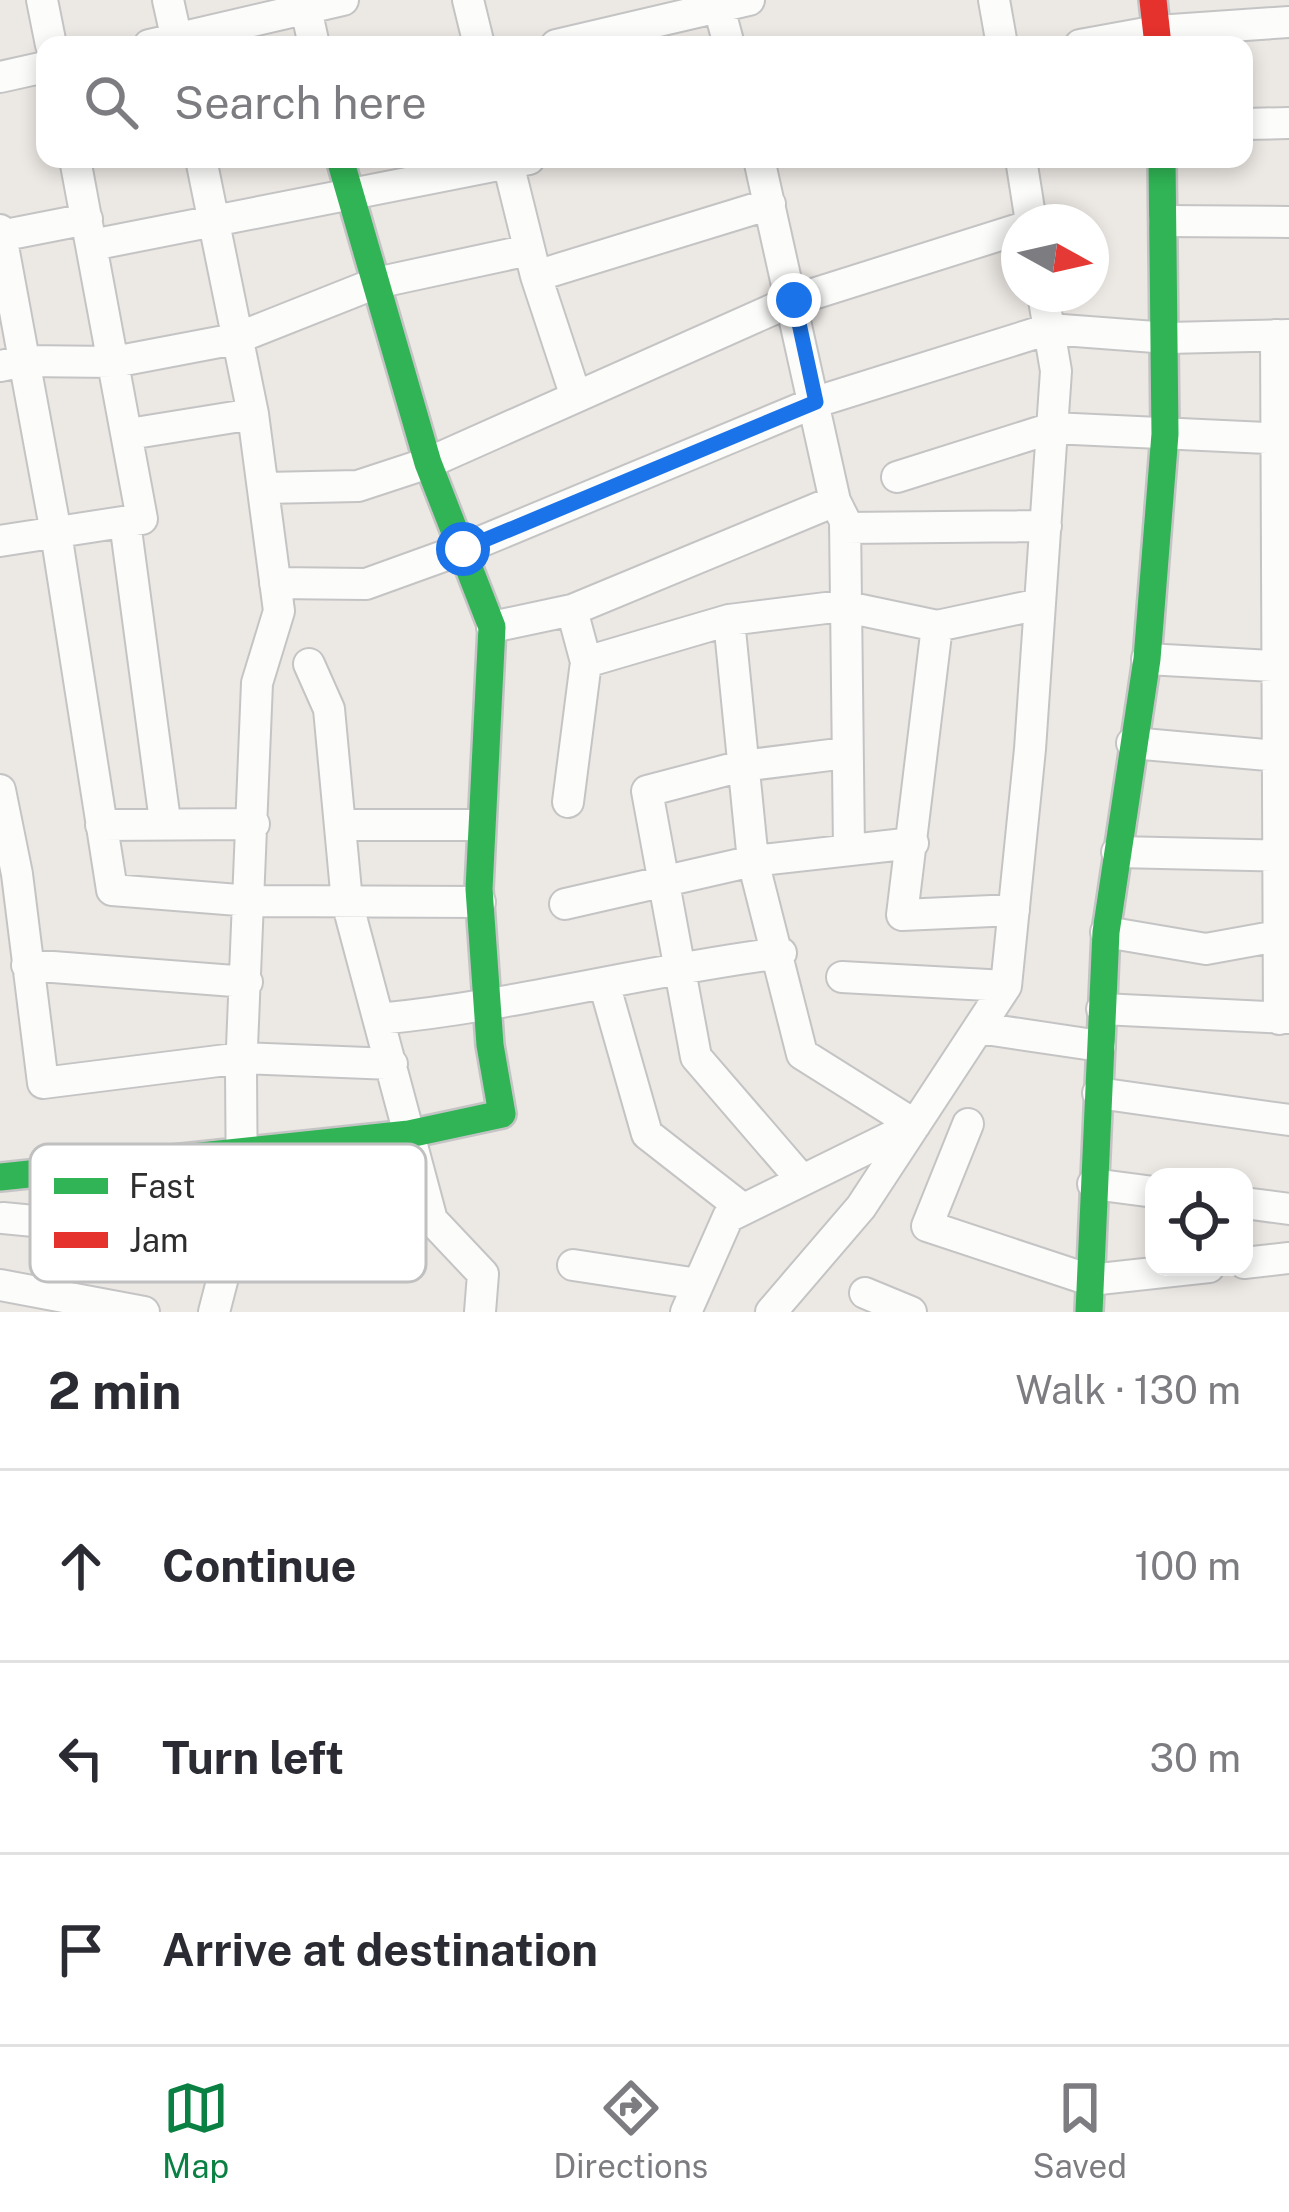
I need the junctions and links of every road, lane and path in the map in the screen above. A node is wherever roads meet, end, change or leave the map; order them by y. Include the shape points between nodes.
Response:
1 (42, 0) edge
2 (169, 0) edge
3 (343, 0) edge
4 (468, 0) edge
5 (994, 0) edge
6 (728, 2) edge
7 (305, 4) edge
8 (1289, 22) edge
9 (1156, 25) edge
10 (50, 36) edge
11 (168, 36) edge
12 (193, 36) edge
13 (312, 36) edge
14 (477, 36) edge
15 (592, 36) edge
16 (729, 36) edge
17 (1000, 36) edge
18 (1114, 36) edge
19 (36, 69) edge
20 (0, 77) edge
21 (1289, 123) edge
22 (1253, 124) edge
23 (77, 168) edge
24 (203, 168) edge
25 (342, 168) edge
26 (473, 168) edge
27 (516, 168) edge
28 (761, 168) edge
29 (1022, 168) edge
30 (1162, 168) edge
31 (347, 192) junction
32 (770, 204) junction
33 (1028, 204) edge
34 (212, 217) junction
35 (1164, 221) junction
36 (1289, 222) edge
37 (89, 232) junction
38 (0, 234) edge
39 (1001, 236) edge
40 (532, 263) junction
41 (376, 283) junction
42 (794, 300) junction
43 (1046, 312) edge
44 (1049, 328) junction
45 (1283, 335) edge
46 (1168, 338) junction
47 (235, 339) junction
48 (114, 362) junction
49 (12, 364) edge
50 (575, 394) junction
51 (816, 402) junction
52 (253, 414) junction
53 (1052, 428) junction
54 (129, 434) junction
55 (1165, 434) junction
56 (1283, 439) edge
57 (428, 463) junction
58 (897, 477) dead end
59 (265, 488) junction
60 (840, 514) junction
61 (124, 522) junction
62 (1046, 526) junction
63 (1283, 528) edge
64 (56, 532) junction
65 (0, 541) edge
66 (463, 549) junction
67 (275, 583) junction
68 (1040, 604) junction
69 (842, 606) junction
70 (572, 610) junction
71 (729, 620) junction
72 (937, 626) junction
73 (492, 627) junction
74 (1147, 658) junction
75 (586, 662) junction
76 (310, 664) dead end
77 (1283, 666) edge
78 (1132, 743) junction
79 (846, 753) junction
80 (1284, 756) edge
81 (742, 766) junction
82 (0, 790) edge
83 (568, 802) dead end
84 (165, 821) junction
85 (254, 824) junction
86 (101, 825) junction
87 (340, 825) junction
88 (480, 825) junction
89 (914, 843) junction
90 (849, 848) junction
91 (1117, 852) junction
92 (1284, 855) edge
93 (753, 861) junction
94 (664, 881) junction
95 (251, 901) junction
96 (347, 902) junction
97 (480, 902) junction
98 (566, 904) dead end
99 (1014, 910) junction
100 (1106, 932) junction
101 (1278, 936) junction
102 (781, 953) junction
103 (27, 964) junction
104 (679, 966) junction
105 (842, 977) dead end
106 (247, 982) junction
107 (604, 982) junction
108 (1006, 986) junction
109 (488, 1009) junction
110 (1102, 1009) junction
111 (1284, 1018) edge
112 (379, 1019) junction
113 (979, 1028) junction
114 (1100, 1046) junction
115 (242, 1058) junction
116 (392, 1064) junction
117 (1098, 1093) junction
118 (1289, 1120) edge
119 (968, 1124) dead end
120 (914, 1125) junction
121 (410, 1134) junction
122 (242, 1144) edge
123 (305, 1144) edge
124 (413, 1144) edge
125 (30, 1174) edge
126 (0, 1177) edge
127 (802, 1180) junction
128 (1093, 1184) junction
129 (1145, 1191) edge
130 (426, 1197) edge
131 (1253, 1204) edge
132 (743, 1209) junction
133 (1289, 1209) edge
134 (3, 1218) dead end
135 (432, 1220) junction
136 (30, 1221) edge
137 (426, 1221) edge
138 (1289, 1258) edge
139 (1253, 1262) edge
140 (573, 1265) dead end
141 (1145, 1274) edge
142 (1090, 1280) junction
143 (222, 1282) edge
144 (0, 1285) edge
145 (865, 1293) dead end
146 (692, 1298) edge
147 (144, 1312) edge
148 (214, 1312) edge
149 (480, 1312) edge
150 (771, 1312) edge
151 (911, 1312) edge
152 (1089, 1312) edge

1 - 10 street
2 - 11 street
3 - 7 street
4 - 14 street
5 - 17 street
6 - 15 street
6 - 16 street
7 - 12 street
7 - 13 street
8 - 9 street
9 - 18 street
19 - 20 street
21 - 22 street
23 - 37 street
24 - 34 street
25 - 31 street
26 - 31 street
27 - 40 street
28 - 32 street
29 - 33 street
30 - 35 street
31 - 34 street
31 - 41 street
32 - 40 street
32 - 42 street
34 - 37 street
34 - 47 street
35 - 36 street
35 - 46 street
37 - 38 street
37 - 48 street
38 - 49 street
39 - 42 street
40 - 41 street
40 - 50 street
41 - 47 street
41 - 57 street
42 - 50 street
42 - 51 street
43 - 44 street
44 - 46 street
44 - 51 street
44 - 53 street
45 - 46 street
45 - 56 street
46 - 55 street
47 - 48 street
47 - 52 street
48 - 49 street
48 - 54 street
49 - 64 street
50 - 57 street
51 - 60 street
51 - 66 street
52 - 54 street
52 - 59 street
53 - 55 street
53 - 58 street
53 - 62 street
54 - 61 street via 142,519
55 - 56 street
55 - 74 street
56 - 63 street
57 - 59 street via 358,486
57 - 66 street
59 - 67 street
60 - 62 street
60 - 69 street
60 - 70 street
61 - 64 street
61 - 84 street
62 - 68 street
63 - 77 street
64 - 65 street
64 - 86 street
66 - 67 street via 366,584
66 - 73 street
67 - 85 street via 279,610 256,683
68 - 72 street
68 - 99 street
69 - 71 street
69 - 72 street
69 - 79 street
70 - 73 street
70 - 75 street
71 - 75 street
71 - 81 street
72 - 89 street
73 - 88 street
74 - 77 street
74 - 78 street
75 - 83 street
76 - 87 street via 328,709
77 - 80 street
78 - 80 street
78 - 91 street
79 - 81 street
79 - 90 street
80 - 92 street
81 - 93 street
81 - 94 street via 647,791
82 - 103 street
84 - 85 street
84 - 86 street
85 - 95 street
86 - 95 street via 112,890
87 - 88 street
87 - 96 street
88 - 97 street
89 - 90 street
89 - 99 street via 902,915
90 - 93 street
91 - 92 street
91 - 100 street
92 - 101 street
93 - 94 street
93 - 102 street
94 - 98 street
94 - 104 street
95 - 96 street
95 - 106 street
96 - 97 street
96 - 112 street
97 - 109 street
99 - 108 street
100 - 101 street via 1206,949
100 - 110 street
101 - 111 street
102 - 104 street
102 - 120 street via 802,1054
103 - 106 street
103 - 115 street via 43,1083
104 - 107 street
104 - 127 street via 695,1058
105 - 108 street
106 - 115 street
107 - 109 street
107 - 132 street via 647,1134
108 - 113 street
109 - 112 street
109 - 121 street via 502,1114
110 - 111 street
110 - 114 street
112 - 116 street
113 - 114 street
113 - 120 street
114 - 117 street
115 - 116 street
115 - 122 street
116 - 121 street
117 - 118 street
117 - 128 street
119 - 142 street via 927,1226
120 - 127 street
120 - 150 street via 862,1207
121 - 123 street
121 - 124 street
125 - 126 street
127 - 132 street
128 - 129 street
128 - 142 street
130 - 135 street
131 - 133 street
132 - 146 street via 728,1217
134 - 136 street
135 - 137 street
135 - 149 street via 483,1274
138 - 139 street
140 - 146 street
141 - 142 street
142 - 152 street
143 - 148 street
144 - 147 street
145 - 151 street

